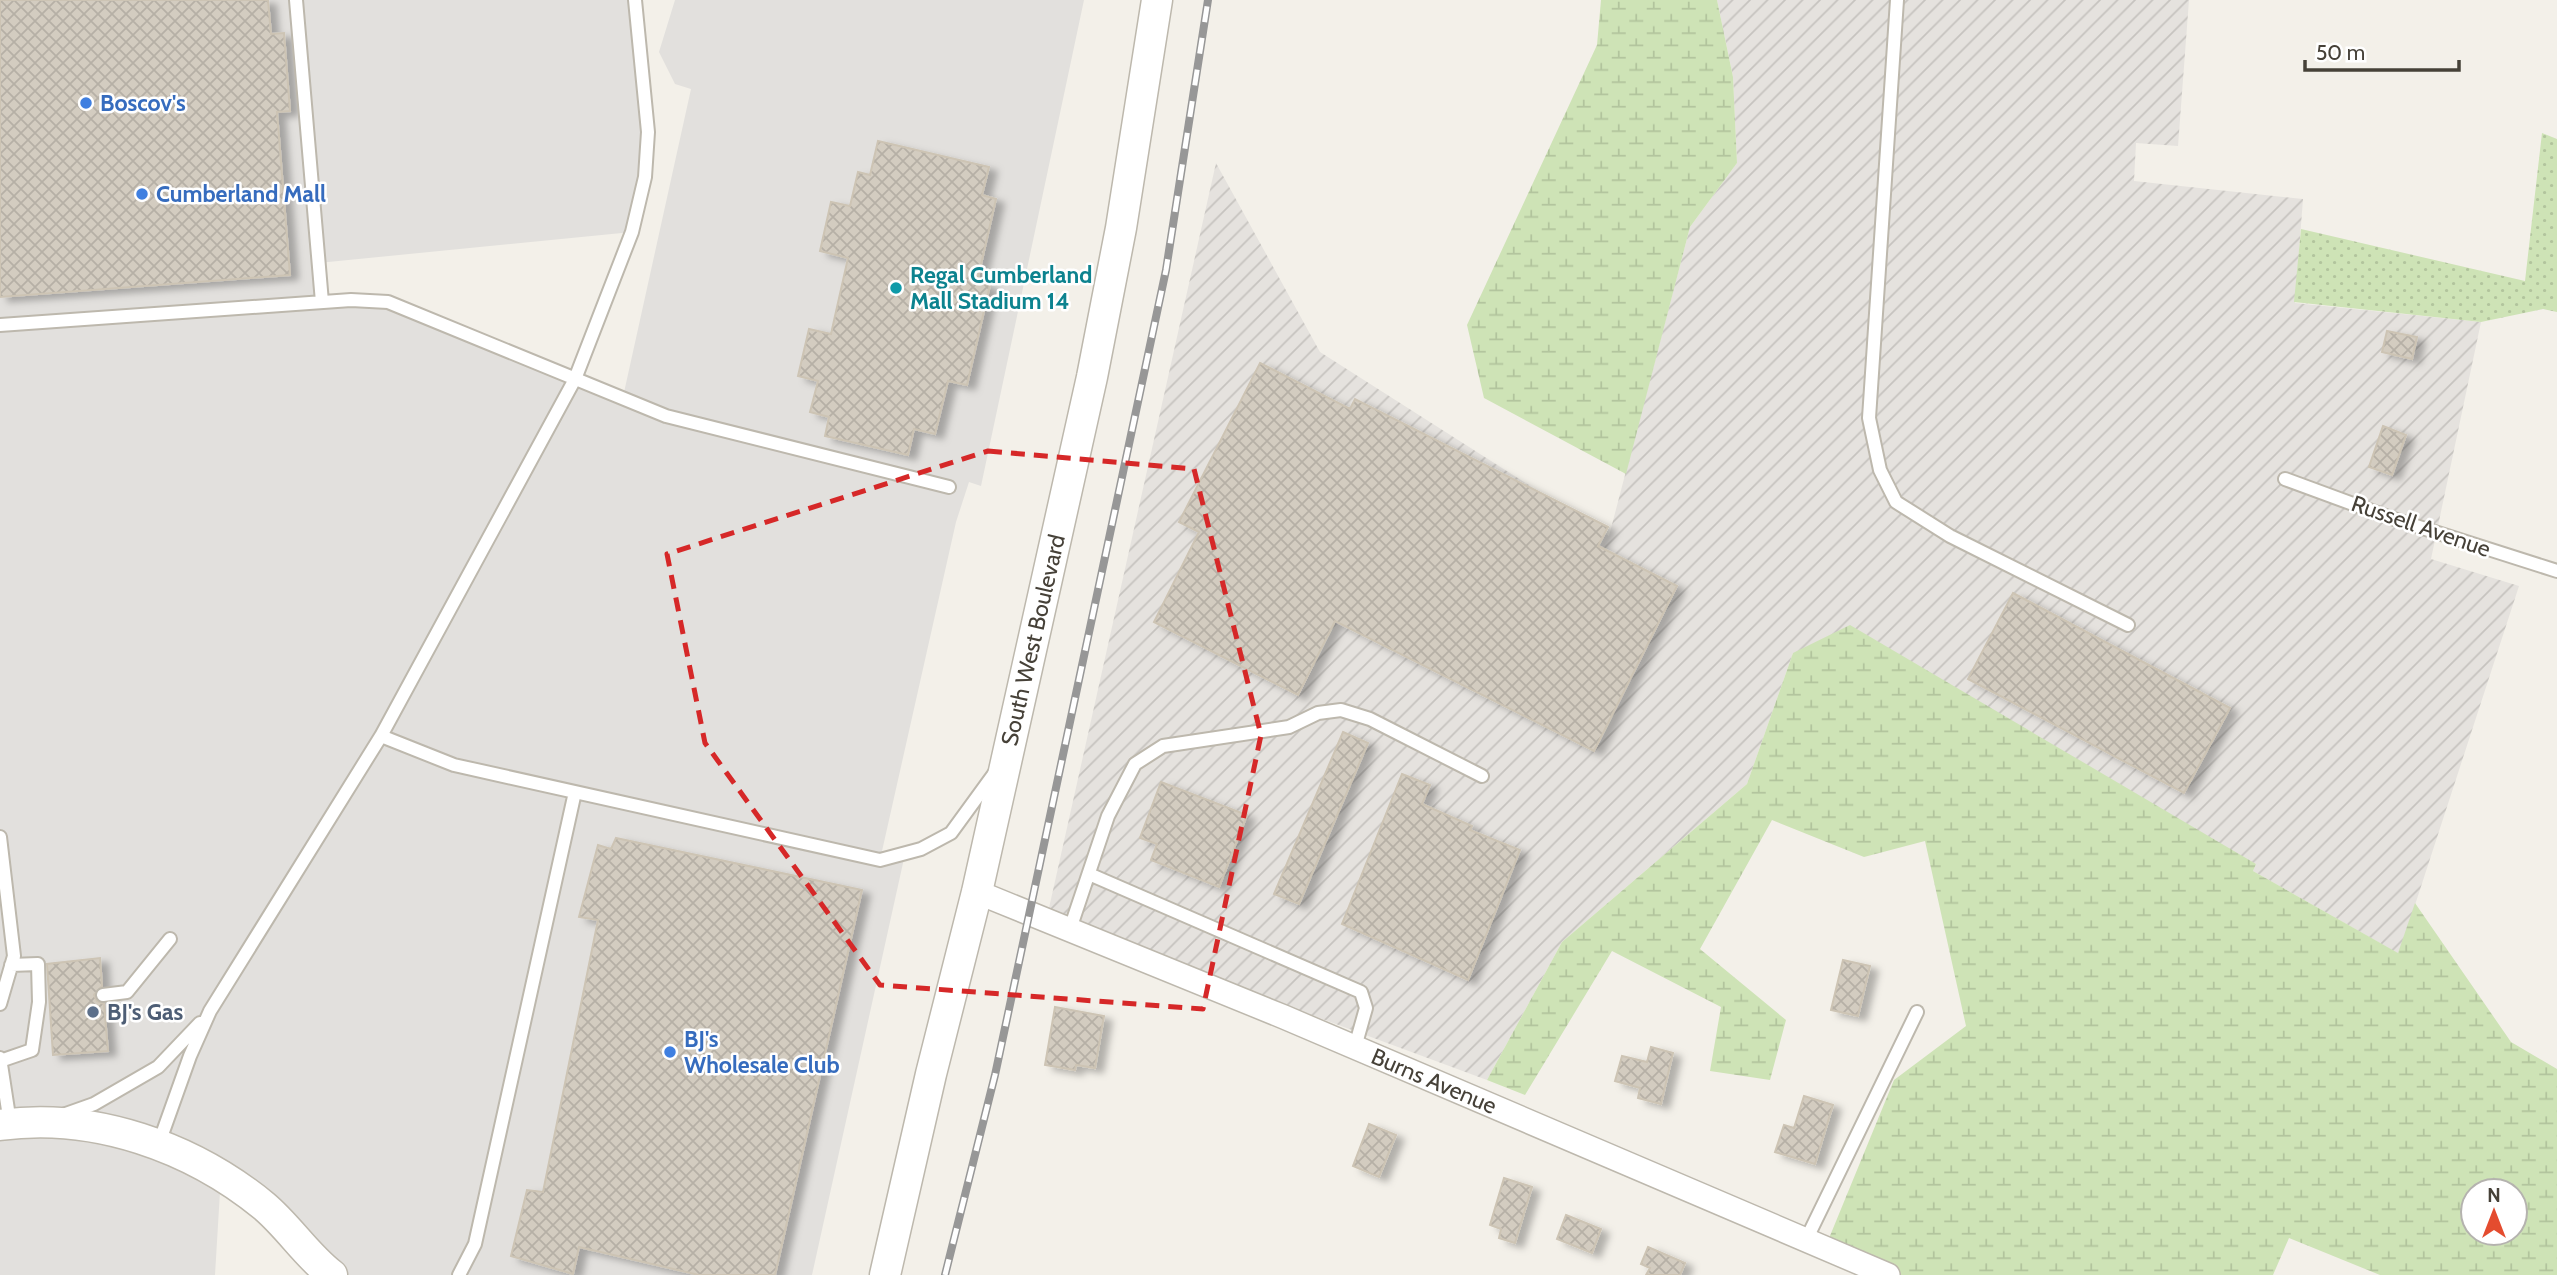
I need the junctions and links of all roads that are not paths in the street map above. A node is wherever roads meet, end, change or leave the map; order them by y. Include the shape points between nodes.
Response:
1 (296, 0) edge
2 (635, 0) edge
3 (1157, 0) edge
4 (1897, 0) edge
5 (322, 302) junction
6 (0, 325) edge
7 (575, 379) junction
8 (2285, 479) dead end
9 (948, 487) dead end
10 (2557, 571) edge
11 (2128, 625) dead end
12 (381, 736) junction
13 (1007, 754) junction
14 (1482, 776) dead end
15 (575, 792) junction
16 (0, 837) edge
17 (1088, 874) junction
18 (977, 892) junction
19 (1070, 929) junction
20 (170, 939) dead end
21 (11, 965) junction
22 (103, 995) dead end
23 (0, 1004) edge
24 (1917, 1012) dead end
25 (208, 1015) junction
26 (1355, 1047) junction
27 (0, 1060) edge
28 (41, 1123) junction
29 (5, 1124) edge
30 (159, 1143) junction
31 (1806, 1240) junction
32 (324, 1272) edge
33 (459, 1275) edge
34 (885, 1275) edge
35 (1888, 1275) edge

1 - 5 lane
2 - 7 lane via 648,132 645,177 632,232
3 - 13 street, South West Boulevard via 1114,266
4 - 11 lane via 1869,418 1880,470 1896,502 1940,530
5 - 6 lane
5 - 7 lane via 388,302
7 - 9 lane via 690,422
7 - 12 lane
8 - 10 lane, Russell Avenue
12 - 15 lane via 454,765
12 - 25 lane
13 - 15 lane via 951,833 921,849 880,860
13 - 18 street, South West Boulevard
14 - 17 lane via 1370,719 1341,710 1318,712 1289,727 1163,746 1135,764 1108,816
15 - 33 lane via 475,1244
16 - 21 lane via 12,920
17 - 19 lane
17 - 26 lane via 1361,992 1366,1008
18 - 19 street, Burns Avenue
18 - 34 street, South West Boulevard
19 - 26 street, Burns Avenue
20 - 22 lane via 127,992
21 - 23 lane
21 - 27 lane via 38,964 44,1002 32,1050
24 - 31 lane
25 - 28 lane via 158,1067 94,1104
25 - 30 lane
26 - 31 street, Burns Avenue
27 - 29 lane
28 - 29 street
28 - 30 street via 92,1128
30 - 32 street via 243,1190 267,1209
31 - 35 street, Burns Avenue

